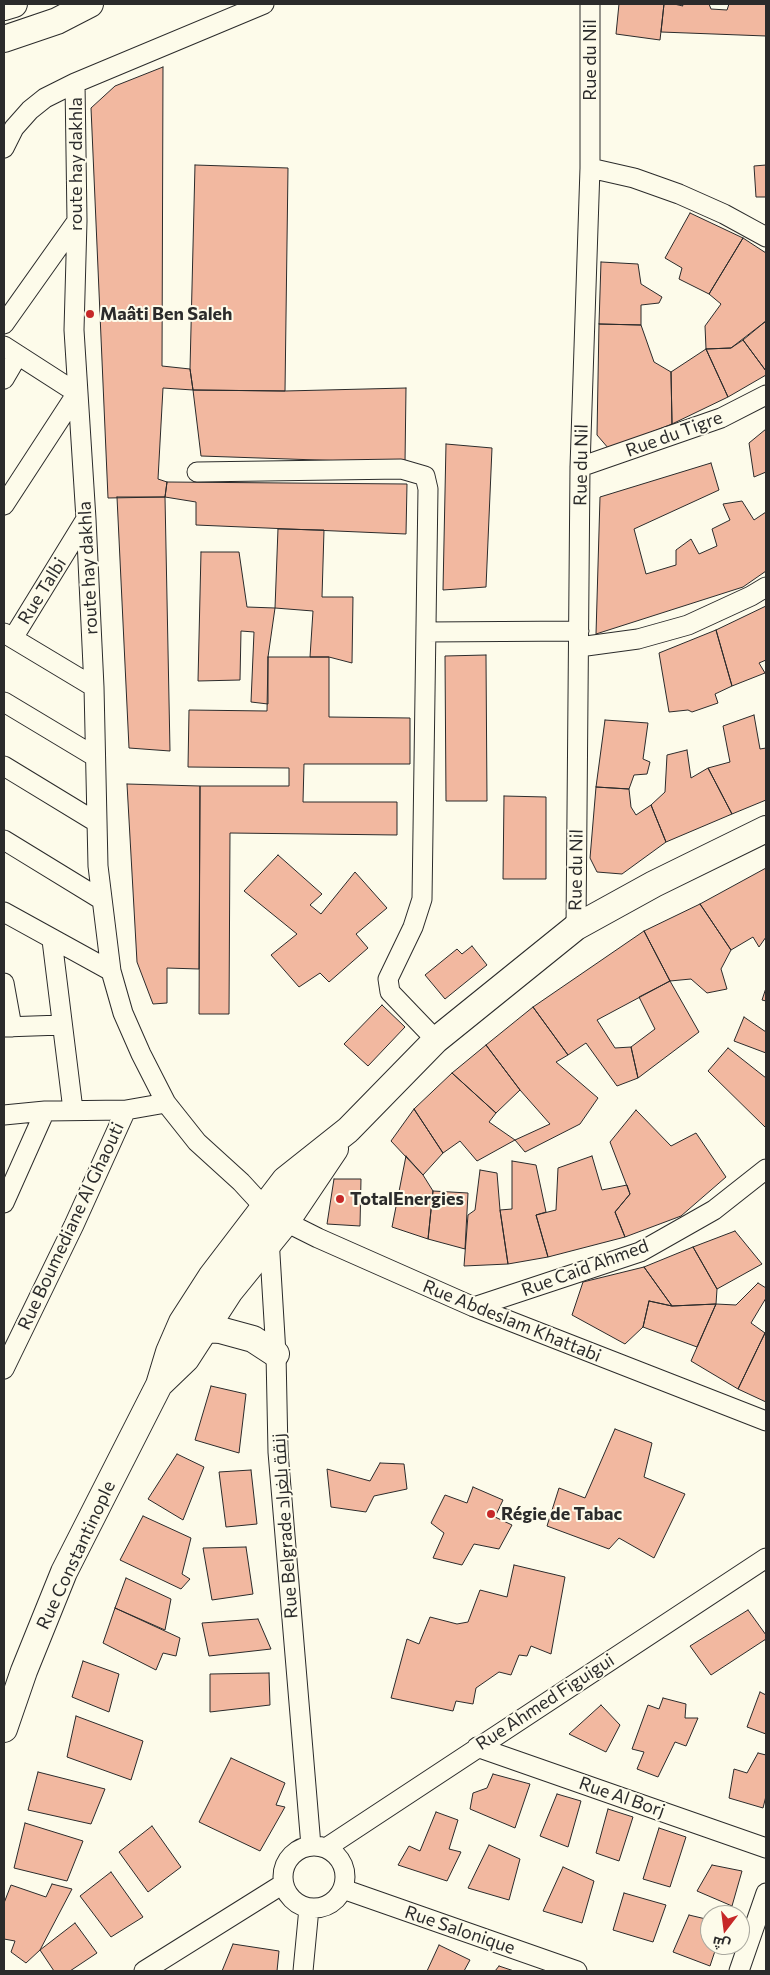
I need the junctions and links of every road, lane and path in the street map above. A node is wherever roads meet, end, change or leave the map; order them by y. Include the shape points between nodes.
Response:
1 (14, 4) edge
2 (90, 4) edge
3 (264, 4) edge
4 (590, 4) edge
5 (4, 7) edge
6 (4, 39) edge
7 (76, 83) junction
8 (4, 148) edge
9 (590, 168) junction
10 (77, 221) junction
11 (766, 237) edge
12 (4, 324) edge
13 (11, 351) edge
14 (4, 379) edge
15 (77, 393) junction
16 (766, 395) edge
17 (580, 467) junction
18 (197, 472) dead end
19 (4, 505) edge
20 (86, 519) junction
21 (766, 587) edge
22 (426, 632) junction
23 (8, 635) edge
24 (579, 639) junction
25 (94, 687) junction
26 (4, 702) edge
27 (94, 756) junction
28 (4, 766) edge
29 (96, 822) junction
30 (766, 829) edge
31 (4, 840) edge
32 (102, 900) junction
33 (4, 912) edge
34 (576, 927) junction
35 (52, 940) junction
36 (111, 971) junction
37 (4, 983) edge
38 (62, 1025) junction
39 (8, 1027) edge
40 (436, 1040) junction
41 (166, 1103) junction
42 (73, 1110) junction
43 (126, 1110) junction
44 (45, 1111) junction
45 (4, 1115) edge
46 (348, 1130) junction
47 (766, 1169) edge
48 (4, 1203) edge
49 (264, 1207) junction
50 (278, 1231) junction
51 (474, 1307) junction
52 (205, 1329) junction
53 (276, 1354) junction
54 (4, 1369) edge
55 (159, 1385) junction
56 (766, 1421) edge
57 (766, 1558) edge
58 (4, 1729) edge
59 (477, 1747) junction
60 (318, 1847) junction
61 (766, 1848) edge
62 (283, 1884) junction
63 (343, 1889) junction
64 (766, 1893) edge
65 (309, 1908) junction
66 (144, 1971) edge
67 (302, 1971) edge
68 (577, 1971) edge
69 (739, 1971) edge

1 - 5 street
2 - 6 street via 57,21
3 - 7 street, route hay dakhla
4 - 9 street, Rue du Nil
7 - 8 street via 45,98 30,110 14,128
7 - 10 street, route hay dakhla
9 - 11 street via 634,178 679,194
9 - 17 street, Rue du Nil
10 - 12 street
10 - 15 street, route hay dakhla via 74,330
13 - 14 street
13 - 15 street
15 - 19 street
15 - 20 street, route hay dakhla
16 - 17 street, Rue du Tigre via 721,418
17 - 24 street, Rue du Nil
18 - 22 street via 401,469 425,476 428,489
20 - 23 street, Rue Talbi
20 - 25 street, route hay dakhla
21 - 24 street via 688,625 638,639
22 - 24 street
22 - 40 street via 422,899 413,927 388,979 390,992
23 - 25 street
24 - 34 street, Rue du Nil
25 - 27 street, route hay dakhla
26 - 27 street
27 - 29 street, route hay dakhla
28 - 29 street
29 - 32 street, route hay dakhla
30 - 34 street
31 - 32 street
32 - 36 street, route hay dakhla
33 - 35 street
34 - 40 street
35 - 36 street
35 - 38 street
36 - 41 street, route hay dakhla via 123,1013
37 - 39 street
38 - 39 street
38 - 42 street
40 - 46 street
41 - 43 street
41 - 49 street, route hay dakhla via 197,1142
42 - 43 street
42 - 44 street
43 - 54 street, Rue Boumediane Al Ghaouti
44 - 45 street
44 - 48 street
46 - 49 street, Rue Constantinople via 284,1180
46 - 50 street, Rue Constantinople
47 - 51 street, Rue Caid Ahmed via 714,1210 640,1252
49 - 50 street, Rue Belgrade زنقة بلغراد
49 - 55 street, Rue Constantinople via 210,1277 182,1322
50 - 51 street, Rue Abdeslam Khattabi via 318,1238
50 - 52 street, Rue Constantinople via 230,1291
50 - 53 street, Rue Belgrade زنقة بلغراد
51 - 56 street, Rue Abdeslam Khattabi
52 - 53 street via 253,1339
52 - 55 street, Rue Constantinople via 186,1359
53 - 60 street, Rue Belgrade زنقة بلغراد via 278,1452
55 - 58 street, Rue Constantinople via 64,1572
57 - 59 street, Rue Ahmed Figuigui
59 - 60 street, Rue Ahmed Figuigui
59 - 61 street, Rue Al Borj
60 - 62 street via 301,1848 289,1858
60 - 63 street via 334,1853 343,1865 346,1880
62 - 65 street via 294,1902
62 - 66 street
63 - 65 street via 330,1904
63 - 68 street, Rue Salonique
64 - 69 street
65 - 67 street

